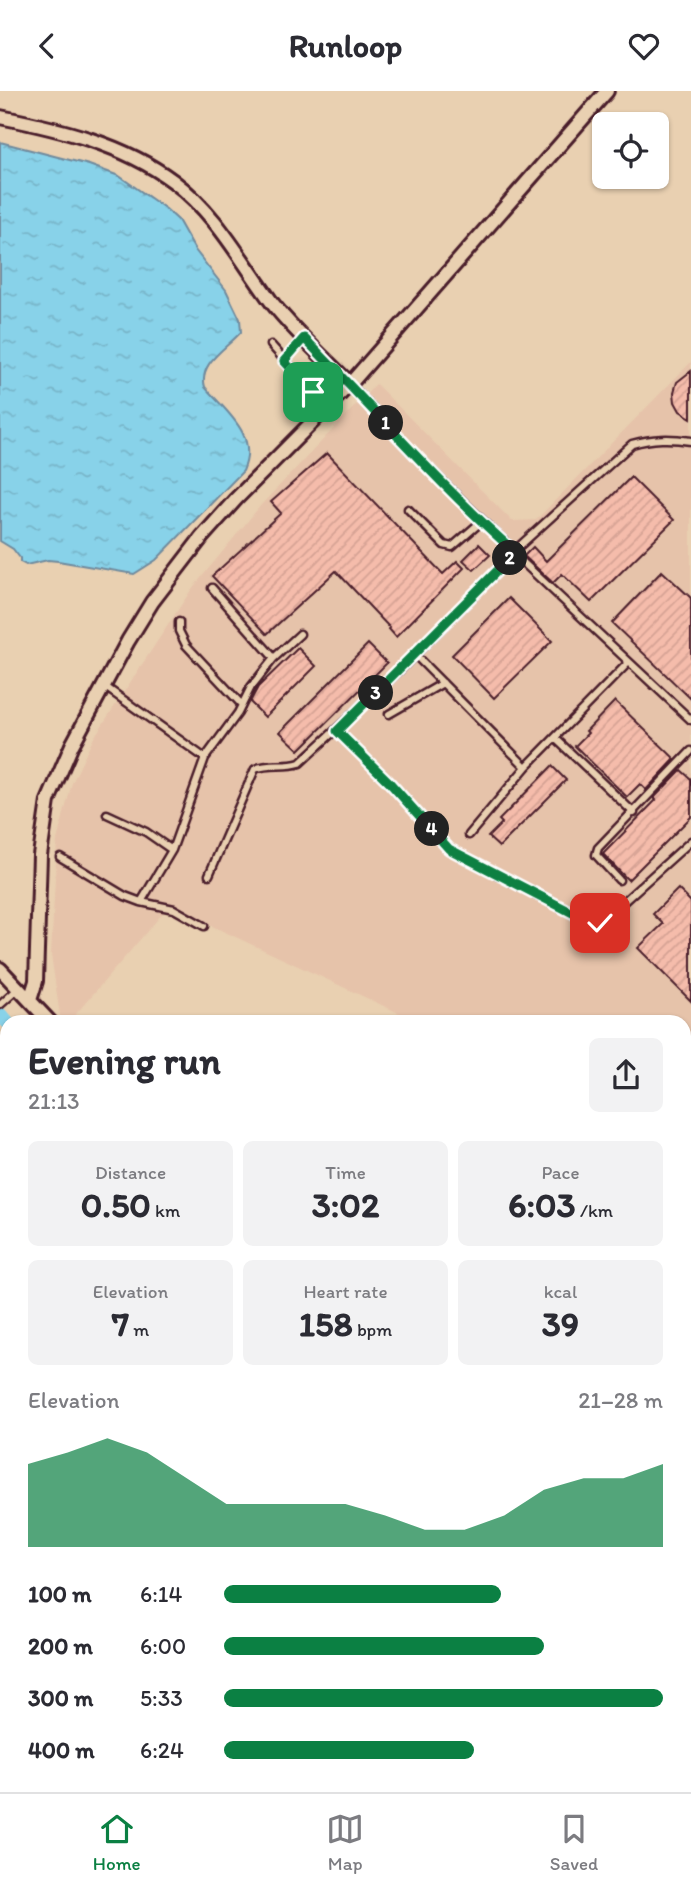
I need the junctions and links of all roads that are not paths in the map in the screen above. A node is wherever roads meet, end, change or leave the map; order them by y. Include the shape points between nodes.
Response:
1 (607, 91) edge
2 (0, 117) edge
3 (304, 338) junction
4 (271, 345) dead end
5 (284, 361) junction
6 (350, 384) junction
7 (313, 392) dead end
8 (691, 441) edge
9 (408, 509) dead end
10 (482, 521) junction
11 (514, 553) junction
12 (212, 588) dead end
13 (178, 622) dead end
14 (300, 634) dead end
15 (415, 655) junction
16 (274, 658) junction
17 (628, 663) junction
18 (443, 683) junction
19 (104, 686) junction
20 (242, 705) junction
21 (389, 714) dead end
22 (691, 720) edge
23 (337, 731) junction
24 (555, 738) junction
25 (691, 751) edge
26 (205, 758) junction
27 (526, 767) junction
28 (634, 813) junction
29 (107, 814) dead end
30 (469, 835) dead end
31 (691, 841) edge
32 (172, 850) junction
33 (60, 857) dead end
34 (209, 875) dead end
35 (619, 880) dead end
36 (141, 902) junction
37 (204, 926) dead end
38 (0, 969) edge
39 (15, 992) junction
40 (30, 1000) junction
41 (0, 1005) edge
42 (44, 1015) edge

1 - 6 street
2 - 3 street via 109,147 174,181 209,215 271,302
3 - 5 lane
3 - 6 street
4 - 5 lane
5 - 7 lane
6 - 10 lane
6 - 19 street via 202,537 152,602
8 - 11 lane via 669,438 632,444
9 - 10 lane via 444,545 452,547
10 - 11 lane
11 - 15 lane
11 - 17 lane
12 - 16 lane
13 - 20 lane via 186,645
14 - 16 lane
15 - 18 lane
15 - 23 lane
16 - 20 lane
17 - 22 lane
17 - 24 lane
18 - 21 lane
18 - 27 lane
19 - 26 lane
19 - 40 street via 48,801 40,855 36,981
20 - 26 lane
23 - 31 lane via 449,849 592,923 600,923
23 - 34 lane via 300,763 255,769
24 - 27 lane
24 - 28 lane
25 - 28 lane
26 - 32 lane
27 - 30 lane
28 - 35 lane via 596,855
29 - 32 lane
32 - 36 lane
33 - 36 lane
36 - 37 lane via 174,909
38 - 39 street
39 - 40 street
39 - 41 lane
40 - 42 street

